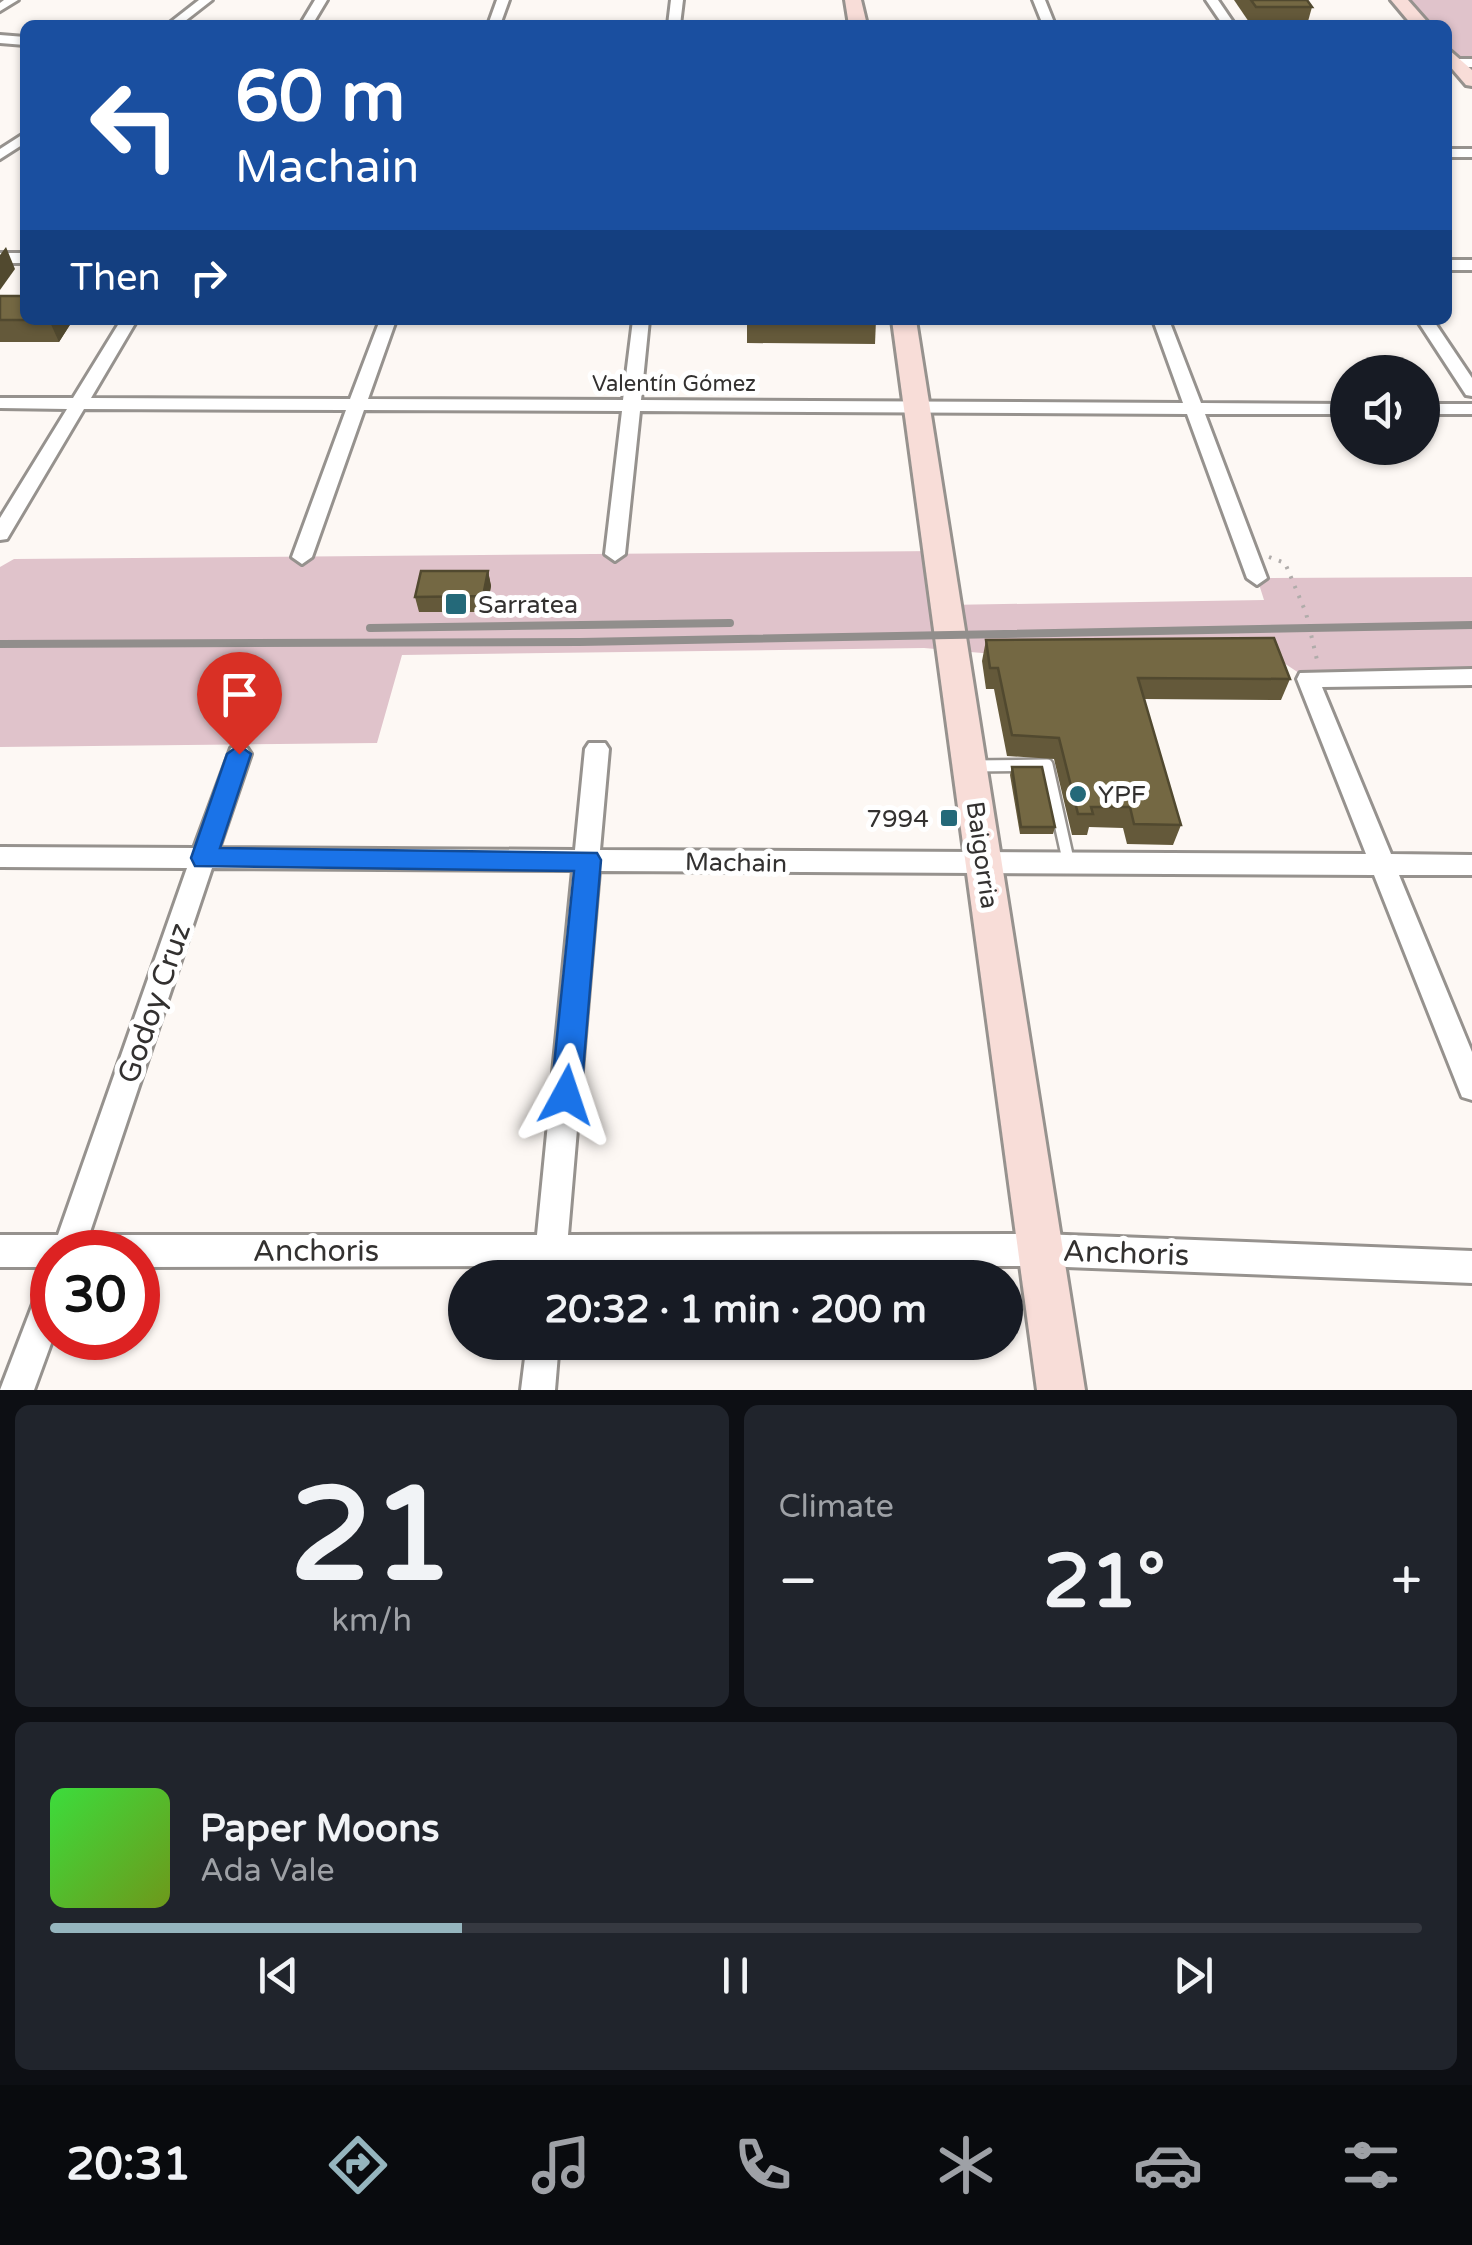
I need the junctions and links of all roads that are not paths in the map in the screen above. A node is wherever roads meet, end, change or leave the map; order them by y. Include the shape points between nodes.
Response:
1 (12, 0) edge
2 (206, 0) edge
3 (1399, 0) edge
4 (0, 8) edge
5 (180, 20) edge
6 (1417, 20) edge
7 (1456, 61) edge
8 (1472, 81) edge
9 (126, 325) edge
10 (386, 325) edge
11 (639, 325) edge
12 (905, 325) edge
13 (1163, 325) edge
14 (1428, 325) edge
15 (1472, 391) edge
16 (0, 403) edge
17 (78, 404) junction
18 (357, 404) junction
19 (631, 406) junction
20 (916, 407) junction
21 (1194, 408) junction
22 (1330, 409) edge
23 (1440, 409) edge
24 (1472, 409) edge
25 (0, 534) edge
26 (614, 554) dead end
27 (302, 557) dead end
28 (1257, 578) dead end
29 (1472, 677) edge
30 (597, 749) dead end
31 (239, 754) dead end
32 (970, 766) junction
33 (0, 858) edge
34 (204, 858) junction
35 (588, 860) junction
36 (984, 864) junction
37 (1069, 864) junction
38 (1381, 865) junction
39 (1472, 866) edge
40 (1472, 1086) edge
41 (76, 1230) edge
42 (1041, 1250) junction
43 (0, 1251) edge
44 (30, 1251) edge
45 (160, 1254) edge
46 (550, 1260) edge
47 (690, 1260) edge
48 (448, 1261) edge
49 (1472, 1267) edge
50 (30, 1356) edge
51 (540, 1360) edge
52 (18, 1390) edge
53 (538, 1390) edge
54 (1061, 1390) edge

1 - 4 street
2 - 5 street
3 - 6 street
7 - 8 street
9 - 17 street
10 - 18 street
11 - 19 street
12 - 20 street, Baigorria
13 - 21 street
14 - 15 street
16 - 17 street, Valentín Gómez
17 - 18 street, Valentín Gómez
17 - 25 street
18 - 19 street, Valentín Gómez
18 - 27 street
19 - 20 street, Valentín Gómez
19 - 26 street
20 - 21 street, Valentín Gómez
20 - 32 street, Baigorria
21 - 22 street, Valentín Gómez
21 - 28 street
23 - 24 street
29 - 38 street via 1308,679
30 - 35 street
31 - 34 street, Godoy Cruz
32 - 36 street, Baigorria
32 - 37 lane via 1046,765
33 - 34 street, Machain
34 - 35 street, Machain
34 - 41 street, Godoy Cruz
35 - 36 street, Machain
35 - 46 street
36 - 37 street, Machain
36 - 42 street, Baigorria
37 - 38 street, Machain
38 - 39 street, Machain
38 - 40 street
42 - 47 street, Anchoris
42 - 49 street, Anchoris
42 - 54 street, Baigorria
43 - 44 street, Anchoris
45 - 48 street, Anchoris
50 - 52 street
51 - 53 street

